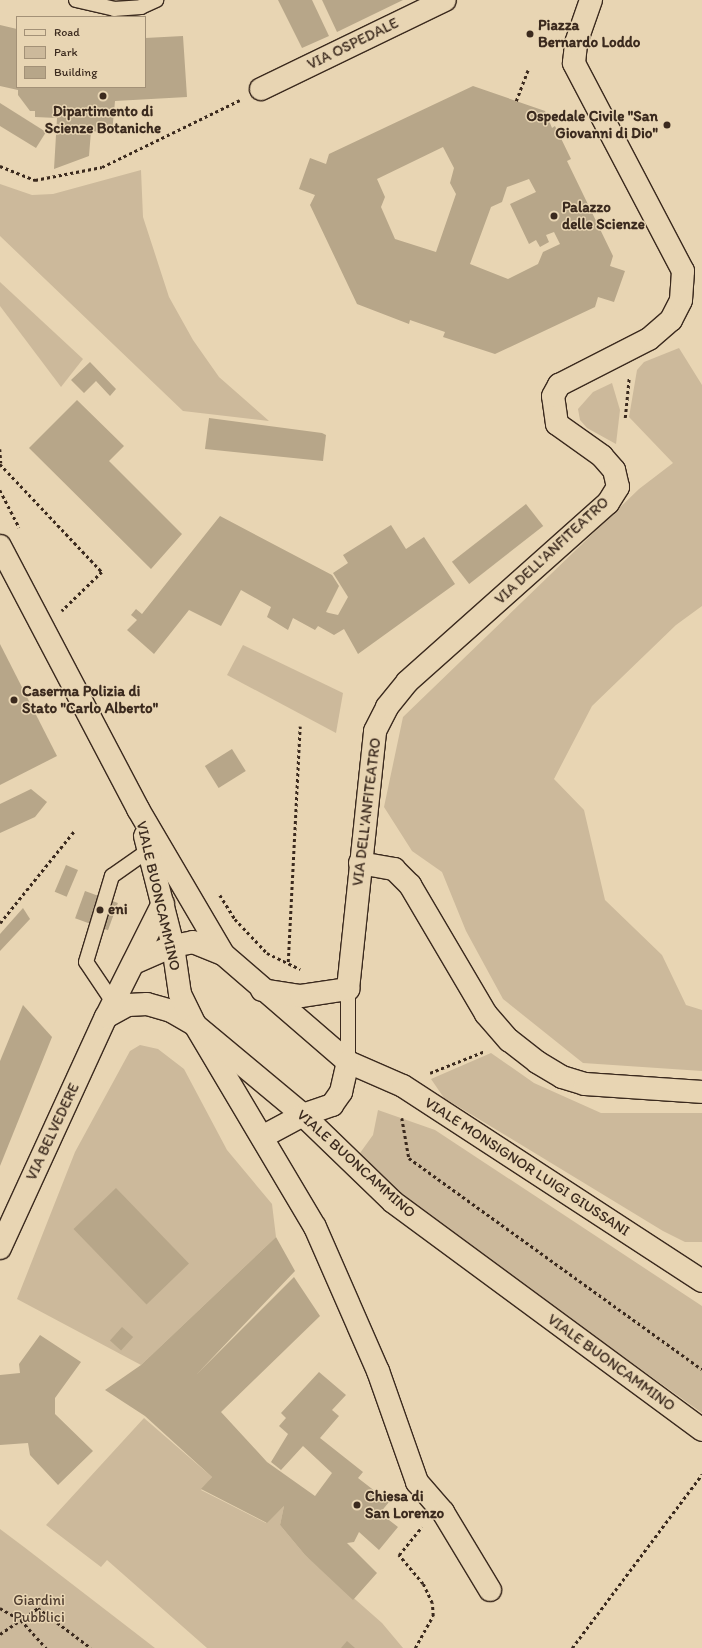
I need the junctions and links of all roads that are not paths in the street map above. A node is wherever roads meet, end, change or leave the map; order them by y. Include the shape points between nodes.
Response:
1 (76, 0) edge
2 (156, 0) edge
3 (445, 0) edge
4 (591, 0) edge
5 (261, 89) road end
6 (0, 546) edge
7 (138, 809) junction
8 (149, 850) junction
9 (360, 863) junction
10 (163, 903) junction
11 (173, 946) junction
12 (223, 954) junction
13 (134, 963) junction
14 (348, 989) junction
15 (262, 990) junction
16 (110, 1009) junction
17 (195, 1025) junction
18 (348, 1062) junction
19 (702, 1092) edge
20 (304, 1115) junction
21 (262, 1137) junction
22 (0, 1248) edge
23 (702, 1281) edge
24 (702, 1430) edge
25 (490, 1590) dead end

1 - 2 lane via 114,9 141,7
3 - 5 street, VIA OSPEDALE
4 - 9 street, VIA DELL'ANFITEATRO via 576,43 574,63 683,271 681,300 671,320 649,339 559,385 553,396 556,424 602,456 614,470 618,487 608,503 407,682 386,707 375,731
6 - 7 street, VIALE BUONCAMMINO
7 - 8 street, VIALE BUONCAMMINO
7 - 12 street, VIALE BUONCAMMINO
8 - 10 street, VIALE BUONCAMMINO
8 - 16 lane via 112,876 86,962
9 - 14 street, VIA DELL'ANFITEATRO
9 - 19 street via 394,869 410,885 486,1014 509,1040 537,1062 562,1077 585,1084
10 - 11 street, VIALE BUONCAMMINO
10 - 13 street, VIA BELVEDERE
11 - 12 street via 193,942
11 - 13 street
11 - 17 street, VIALE BUONCAMMINO via 180,994
12 - 15 street, VIALE BUONCAMMINO
13 - 16 street, VIA BELVEDERE
14 - 15 street via 300,996
14 - 18 lane, VIA DELL'ANFITEATRO
15 - 18 street, VIALE BUONCAMMINO
16 - 17 street via 147,1004 171,1011
16 - 22 street, VIA BELVEDERE
17 - 20 street, VIALE BUONCAMMINO
17 - 21 street
18 - 20 street via 341,1092 332,1105
18 - 23 street, VIALE MONSIGNOR LUIGI GIUSSANI via 407,1089
20 - 21 street
20 - 24 street, VIALE BUONCAMMINO via 393,1202
21 - 25 street via 315,1227 378,1371 416,1482 432,1500

